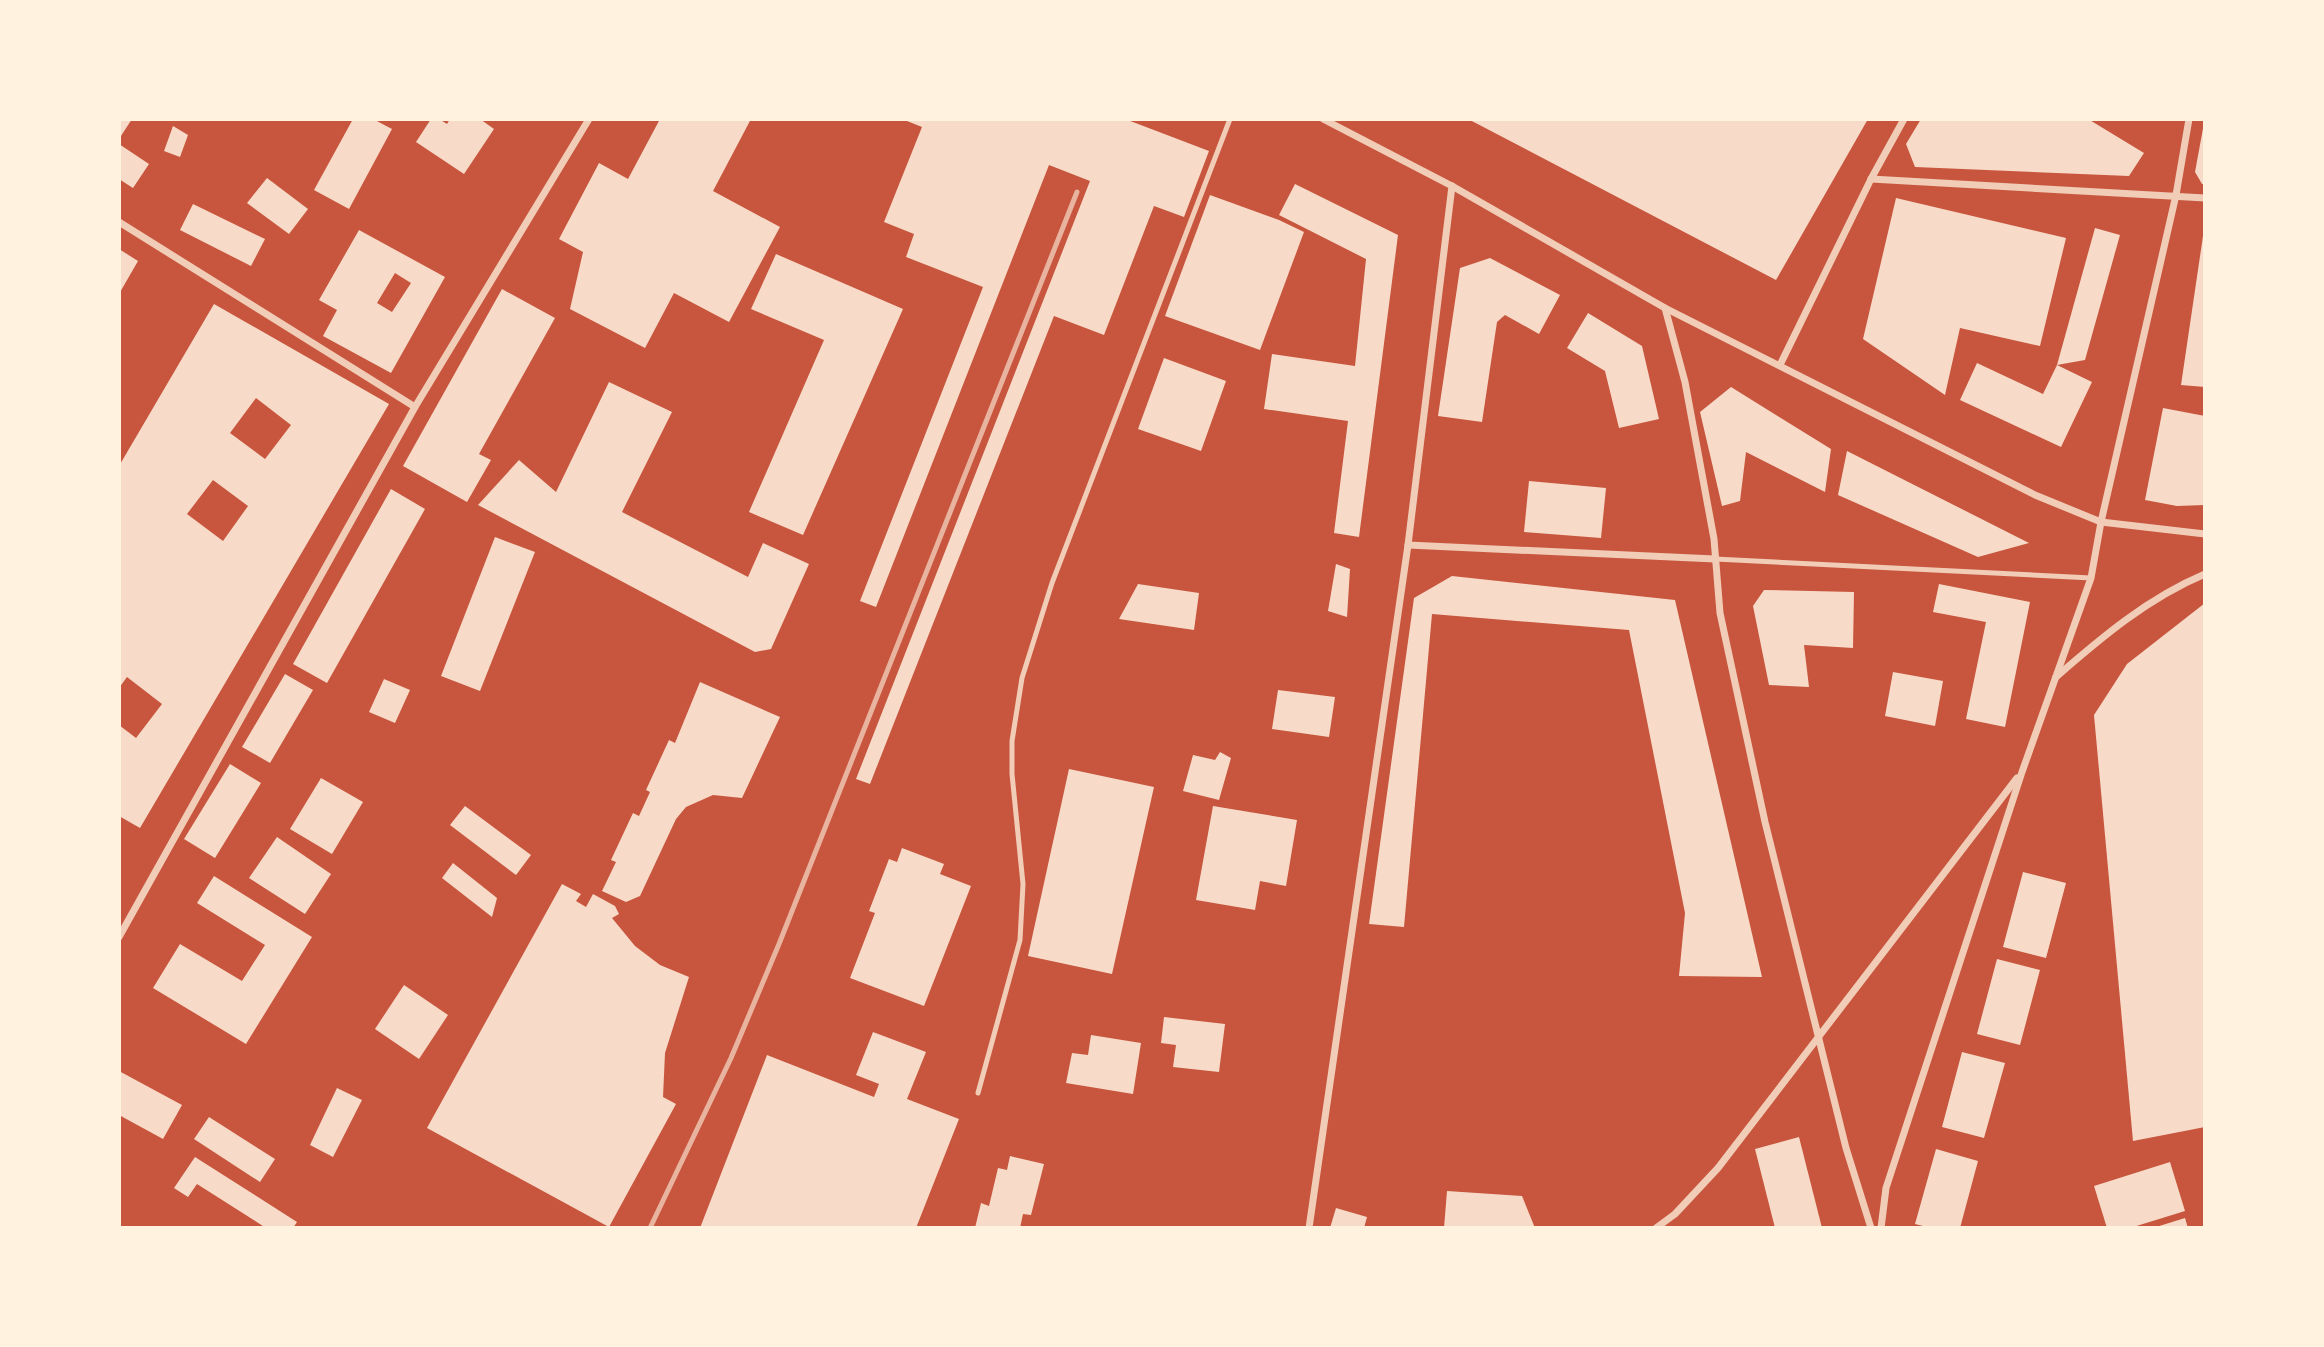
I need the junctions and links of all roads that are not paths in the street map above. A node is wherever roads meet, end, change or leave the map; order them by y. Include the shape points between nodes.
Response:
1 (589, 119) edge
2 (1230, 119) edge
3 (1323, 119) edge
4 (1904, 119) edge
5 (2189, 119) edge
6 (1871, 179) junction
7 (1452, 186) junction
8 (2176, 195) junction
9 (2205, 198) edge
10 (119, 222) edge
11 (1665, 308) junction
12 (1780, 365) junction
13 (415, 407) junction
14 (2101, 522) junction
15 (2205, 534) edge
16 (1408, 545) junction
17 (1716, 559) junction
18 (2205, 575) edge
19 (2091, 578) junction
20 (2056, 678) junction
21 (2022, 772) junction
22 (119, 937) edge
23 (1818, 1037) junction
24 (978, 1093) dead end
25 (1309, 1228) edge
26 (1656, 1228) edge
27 (1871, 1228) edge
28 (1881, 1228) edge

1 - 13 street
2 - 24 lane via 1052,583 1022,678 1012,741 1023,884 1021,931
3 - 7 street
4 - 6 street
5 - 8 street
6 - 8 street
6 - 12 street
7 - 11 street
7 - 16 street
8 - 9 street
8 - 14 street
10 - 13 street
11 - 12 street
11 - 17 street via 1685,382
12 - 14 street via 2035,495
13 - 22 street
14 - 15 street
14 - 19 street
16 - 17 street
16 - 25 street
17 - 19 lane
17 - 23 street via 1720,613
18 - 20 street via 2110,630
19 - 20 street
20 - 21 street
21 - 23 street
21 - 28 street via 1886,1188
23 - 26 street via 1718,1168
23 - 27 street

